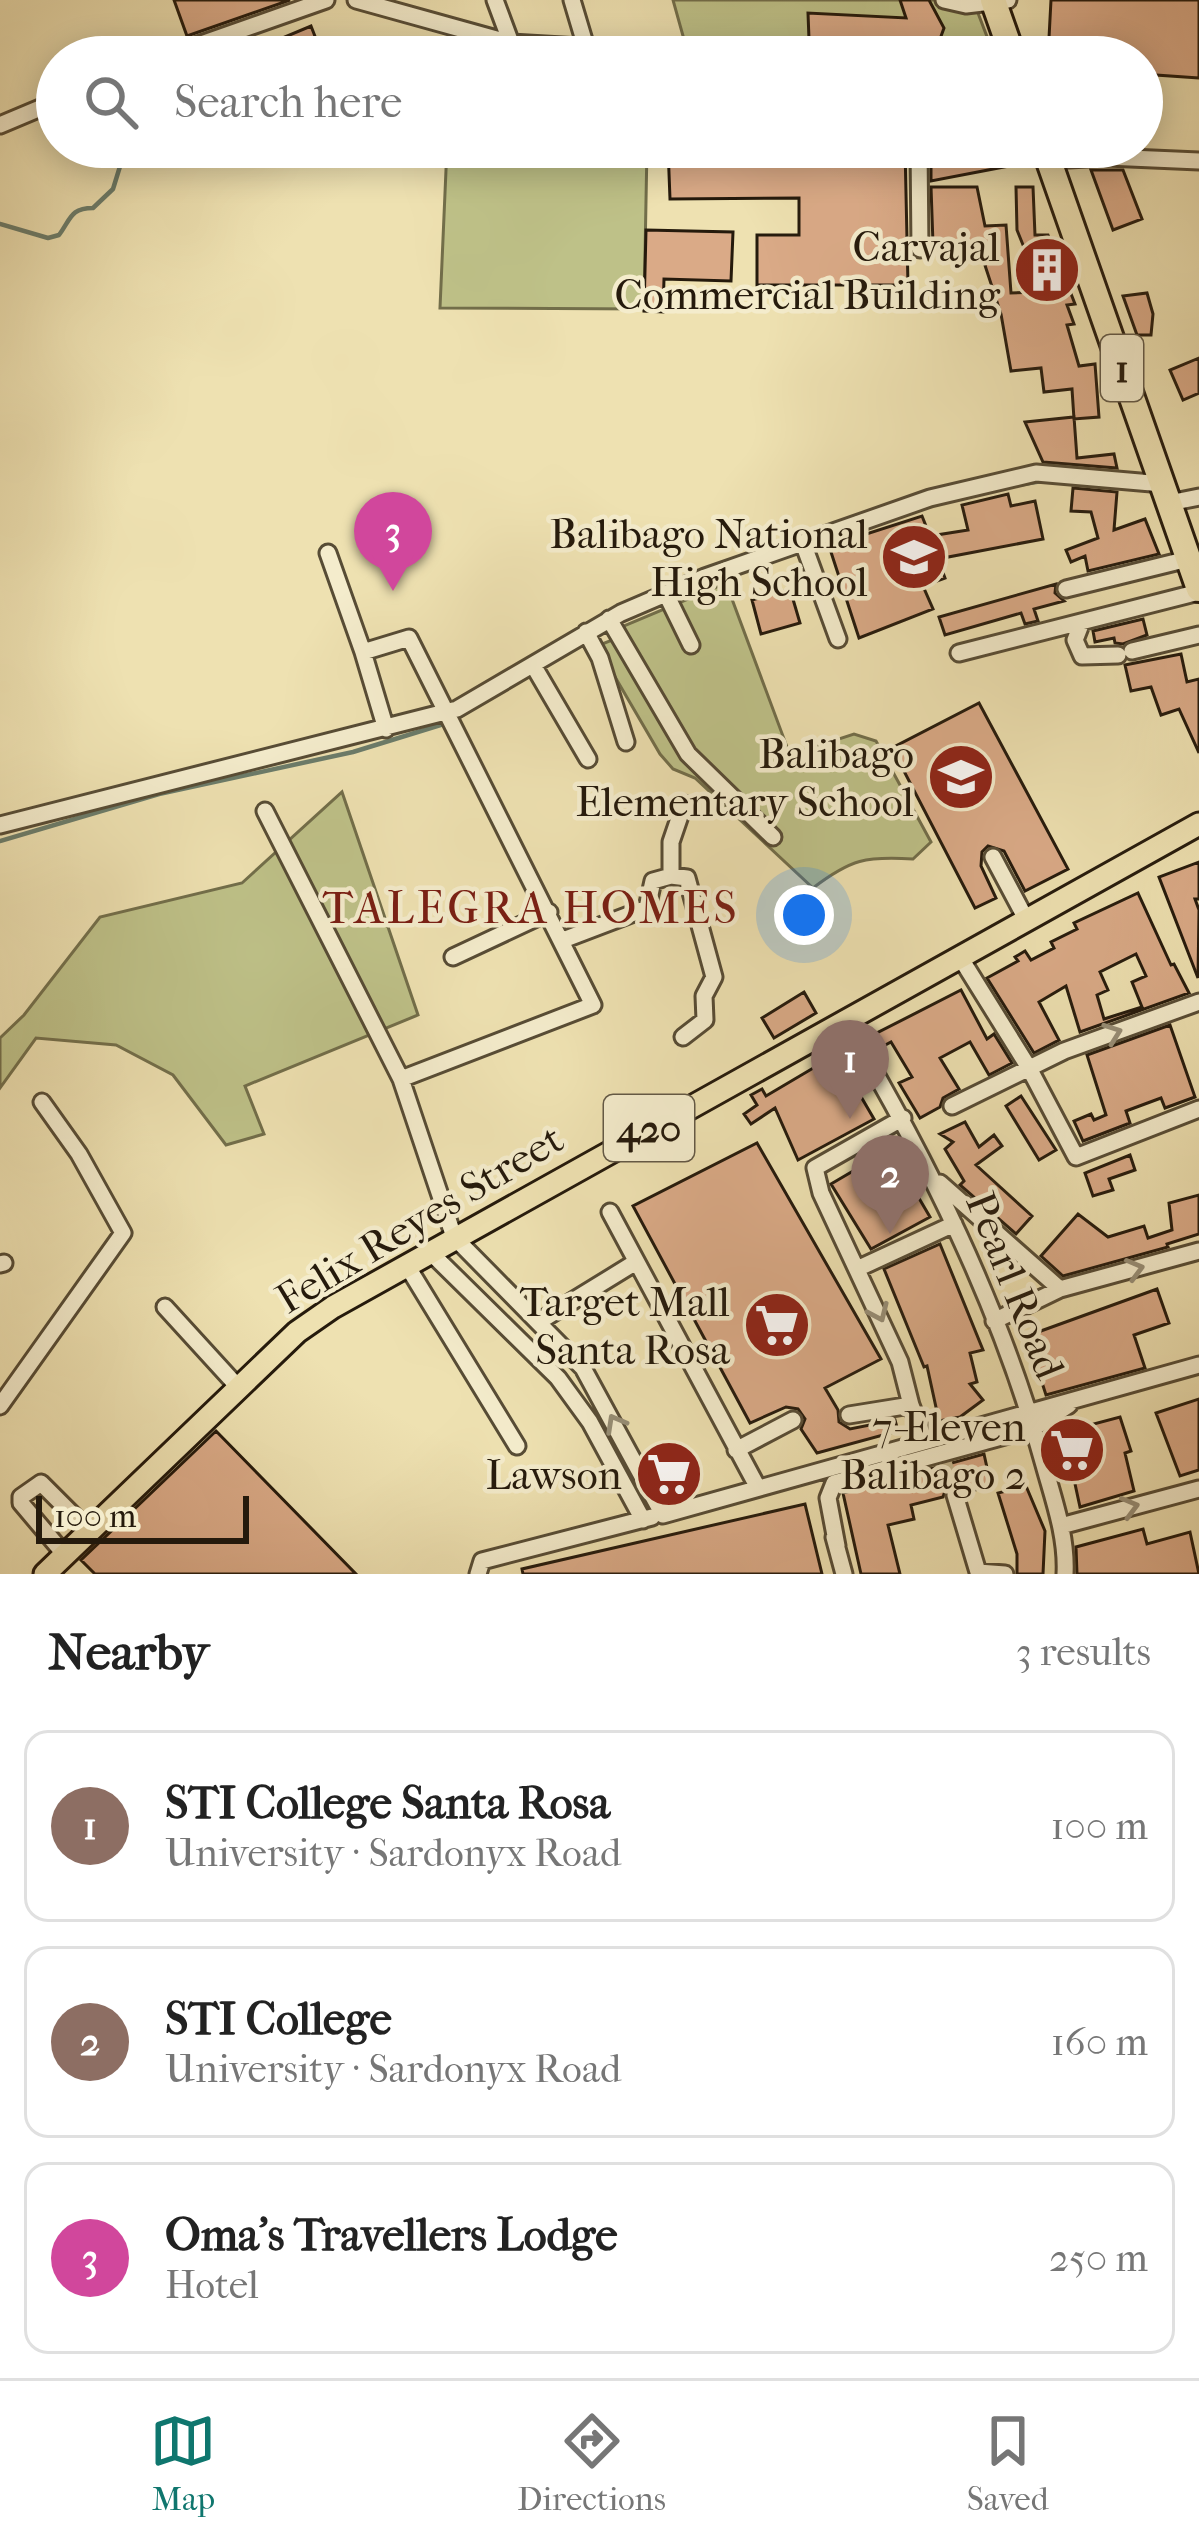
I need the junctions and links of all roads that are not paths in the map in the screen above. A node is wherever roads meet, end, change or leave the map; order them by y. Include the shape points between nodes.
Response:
1 (326, 0) edge
2 (356, 0) edge
3 (418, 0) edge
4 (495, 0) edge
5 (572, 0) edge
6 (944, 0) edge
7 (998, 2) edge
8 (427, 22) junction
9 (224, 36) edge
10 (483, 36) edge
11 (508, 36) edge
12 (583, 36) edge
13 (1007, 36) edge
14 (36, 110) edge
15 (0, 125) edge
16 (1163, 158) edge
17 (1199, 160) edge
18 (919, 168) edge
19 (1052, 168) edge
20 (920, 250) dead end
21 (1166, 494) junction
22 (1199, 497) edge
23 (803, 543) junction
24 (328, 554) dead end
25 (1189, 559) junction
26 (1066, 589) dead end
27 (1199, 591) edge
28 (666, 593) junction
29 (609, 620) junction
30 (1082, 622) junction
31 (586, 632) junction
32 (1199, 635) edge
33 (838, 639) dead end
34 (691, 645) dead end
35 (363, 652) junction
36 (959, 653) dead end
37 (533, 664) junction
38 (450, 718) junction
39 (386, 729) junction
40 (626, 742) dead end
41 (588, 759) dead end
42 (684, 804) dead end
43 (265, 811) dead end
44 (1199, 824) edge
45 (0, 825) edge
46 (773, 837) dead end
47 (992, 857) dead end
48 (671, 876) junction
49 (549, 912) junction
50 (1026, 920) junction
51 (563, 940) junction
52 (453, 957) dead end
53 (960, 957) junction
54 (1199, 1002) edge
55 (844, 1019) junction
56 (683, 1036) dead end
57 (1028, 1068) junction
58 (401, 1079) junction
59 (42, 1102) dead end
60 (952, 1106) dead end
61 (1199, 1109) edge
62 (903, 1118) junction
63 (934, 1177) junction
64 (610, 1212) dead end
65 (953, 1224) junction
66 (454, 1237) junction
67 (429, 1251) junction
68 (1199, 1251) edge
69 (636, 1262) junction
70 (406, 1264) junction
71 (859, 1268) junction
72 (1060, 1289) junction
73 (165, 1306) dead end
74 (546, 1316) junction
75 (994, 1321) junction
76 (1199, 1365) edge
77 (238, 1387) junction
78 (1078, 1400) junction
79 (0, 1405) edge
80 (910, 1405) junction
81 (1028, 1410) junction
82 (849, 1415) dead end
83 (793, 1420) dead end
84 (1034, 1428) junction
85 (925, 1441) junction
86 (517, 1446) dead end
87 (736, 1450) junction
88 (785, 1479) junction
89 (757, 1486) junction
90 (1199, 1489) edge
91 (955, 1495) tunnel mouth
92 (664, 1514) junction
93 (643, 1520) junction
94 (1061, 1526) junction
95 (89, 1531) junction
96 (837, 1546) junction
97 (65, 1555) junction
98 (480, 1567) edge
99 (45, 1574) edge
100 (844, 1574) edge
101 (1005, 1574) edge
102 (1065, 1574) edge

1 - 9 street
2 - 8 street
3 - 8 street
4 - 11 street
5 - 12 street
6 - 7 street
7 - 13 highway
8 - 10 street
14 - 15 street
16 - 17 street
18 - 20 street
19 - 21 highway, 1
21 - 22 street
21 - 23 street via 1036,473 930,498
21 - 25 highway, 1
23 - 28 street
23 - 33 street
24 - 35 street
25 - 26 street
25 - 27 highway, 1
27 - 30 street
28 - 29 street
28 - 34 street
29 - 31 street
29 - 46 street via 688,754
30 - 32 street via 1075,640 1082,656
30 - 36 street
31 - 37 street
31 - 40 street
35 - 38 street via 410,638
35 - 39 street
37 - 38 street
37 - 41 street
38 - 39 street
38 - 49 street
39 - 45 street
42 - 48 street via 671,842
43 - 58 street
44 - 50 main road, Felix Reyes Street / 420
47 - 50 street
48 - 51 street via 653,881 647,908
48 - 56 street via 687,878 714,977 705,1020
49 - 51 street
49 - 52 street
50 - 53 main road, Felix Reyes Street / 420
51 - 58 street via 592,1006
53 - 55 main road, Felix Reyes Street / 420
53 - 57 street
57 -> 54 street
55 - 62 street, Pearl Road
55 - 66 main road, Felix Reyes Street / 420
57 - 60 street
57 - 61 street via 1076,1157
58 - 66 street
59 - 79 street via 123,1233
62 - 63 street, Pearl Road
62 - 71 street via 815,1168
63 - 65 street, Pearl Road
63 - 72 street
64 - 69 street
65 - 71 street
65 - 75 street, Pearl Road
66 - 67 main road, Felix Reyes Street / 420
66 - 74 street
67 - 70 main road, Felix Reyes Street / 420
67 - 93 street via 558,1378
72 -> 68 street
69 - 74 street
69 - 87 street
70 - 77 main road, Felix Reyes Street / 420 via 297,1332
70 - 86 street
71 -> 80 street via 901,1362
72 - 75 street
73 - 77 street
92 -> 74 street via 584,1368
75 - 81 street, Pearl Road
76 - 78 street
77 - 95 main road, Felix Reyes Street / 420
78 - 81 street
78 - 84 street
80 - 82 street
80 - 85 street
81 - 84 street, Pearl Road
81 - 85 street
83 - 87 street
84 - 94 street, Pearl Road
84 - 96 street via 834,1483 828,1498
85 - 88 street
87 - 89 street
88 - 89 street
88 - 96 street via 819,1494
89 - 92 street
94 -> 90 street
91 - 101 street via 978,1572
92 - 93 street
93 - 98 street
94 - 102 street, Pearl Road
95 - 97 main road, Felix Reyes Street / 420
95 - 97 street via 41,1484 21,1497
96 - 100 street
97 - 99 main road, Felix Reyes Street / 420

